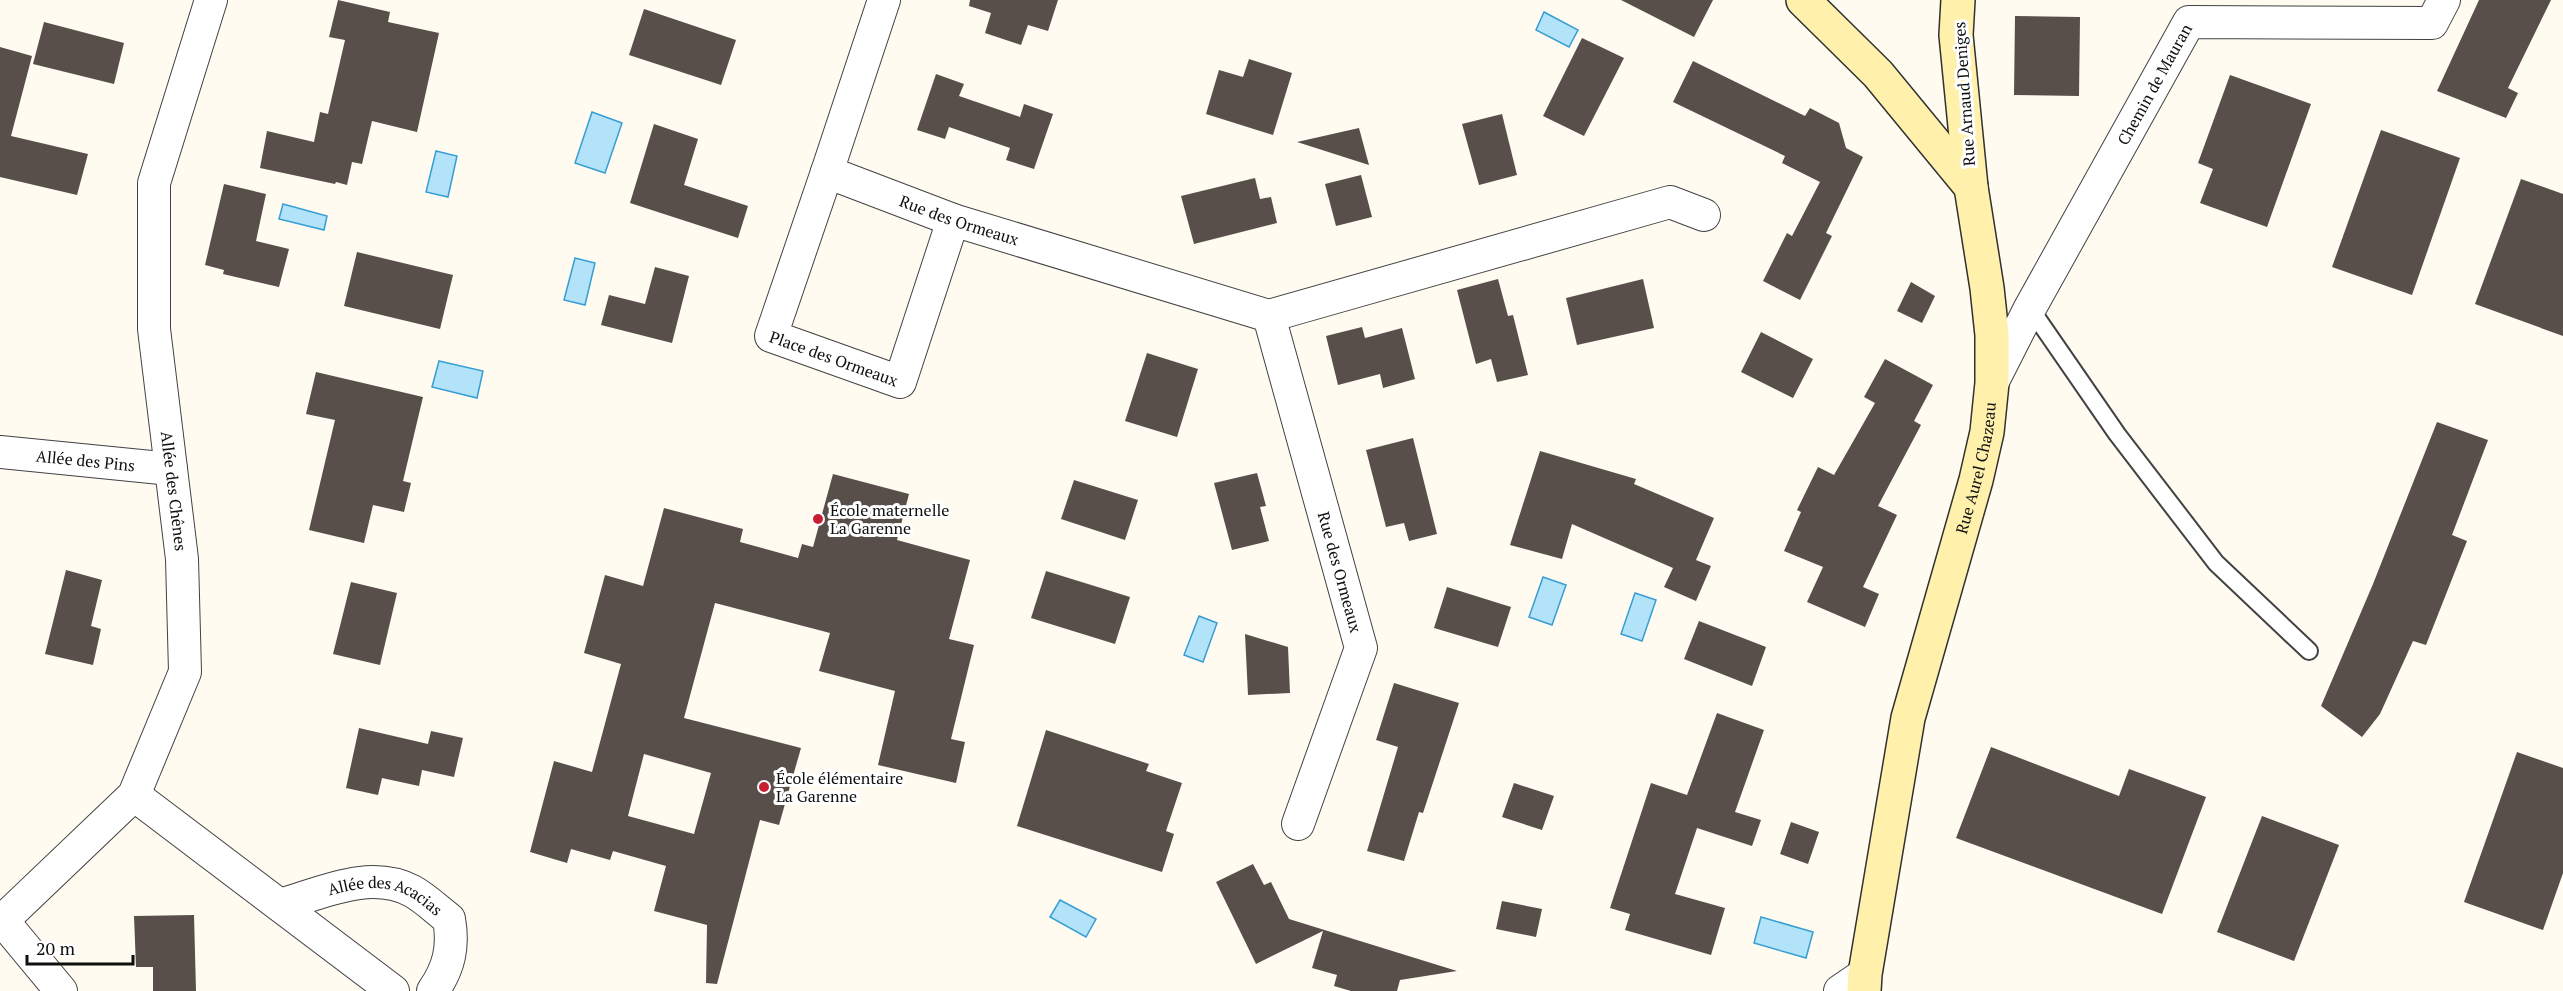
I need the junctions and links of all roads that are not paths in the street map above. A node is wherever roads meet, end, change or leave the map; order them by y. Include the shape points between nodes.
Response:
1 (211, 0) edge
2 (884, 0) edge
3 (1803, 0) edge
4 (1958, 0) edge
5 (2444, 0) edge
6 (827, 172) junction
7 (1971, 188) junction
8 (1704, 215) dead end
9 (953, 220) junction
10 (2030, 308) junction
11 (1269, 316) junction
12 (1992, 383) junction
13 (0, 452) edge
14 (171, 469) junction
15 (2309, 651) dead end
16 (134, 795) junction
17 (1298, 824) dead end
18 (280, 905) junction
19 (2, 922) edge
20 (1856, 985) edge
21 (61, 991) edge
22 (393, 991) edge
23 (433, 991) edge

1 - 14 street, Allée des Chênes via 154,183 154,329
2 - 6 street
3 - 7 street via 1878,74
4 - 7 street, Rue Arnaud Deniges via 1956,35
5 - 10 street, Chemin de Mauran via 2432,23 2189,22
6 - 9 street, Rue des Ormeaux
6 - 9 street, Place des Ormeaux via 771,336 900,382
7 - 12 street, Rue Aurel Chazeau via 1987,288
8 - 11 street via 1670,202
9 - 11 street, Rue des Ormeaux
10 - 12 street, Chemin de Mauran
10 - 15 lane via 2117,434 2216,563
11 - 17 street, Rue des Ormeaux via 1361,648
12 - 20 street, Rue Aurel Chazeau via 1987,432 1976,480 1908,718
13 - 14 street, Allée des Pins
14 - 16 street, Allée des Chênes via 182,559 185,672
16 - 18 street
16 - 19 street, Allée des Chênes
18 - 22 street
18 - 23 street, Allée des Acacias via 366,881 388,882 412,891 449,919 453,940 444,975
19 - 21 street

